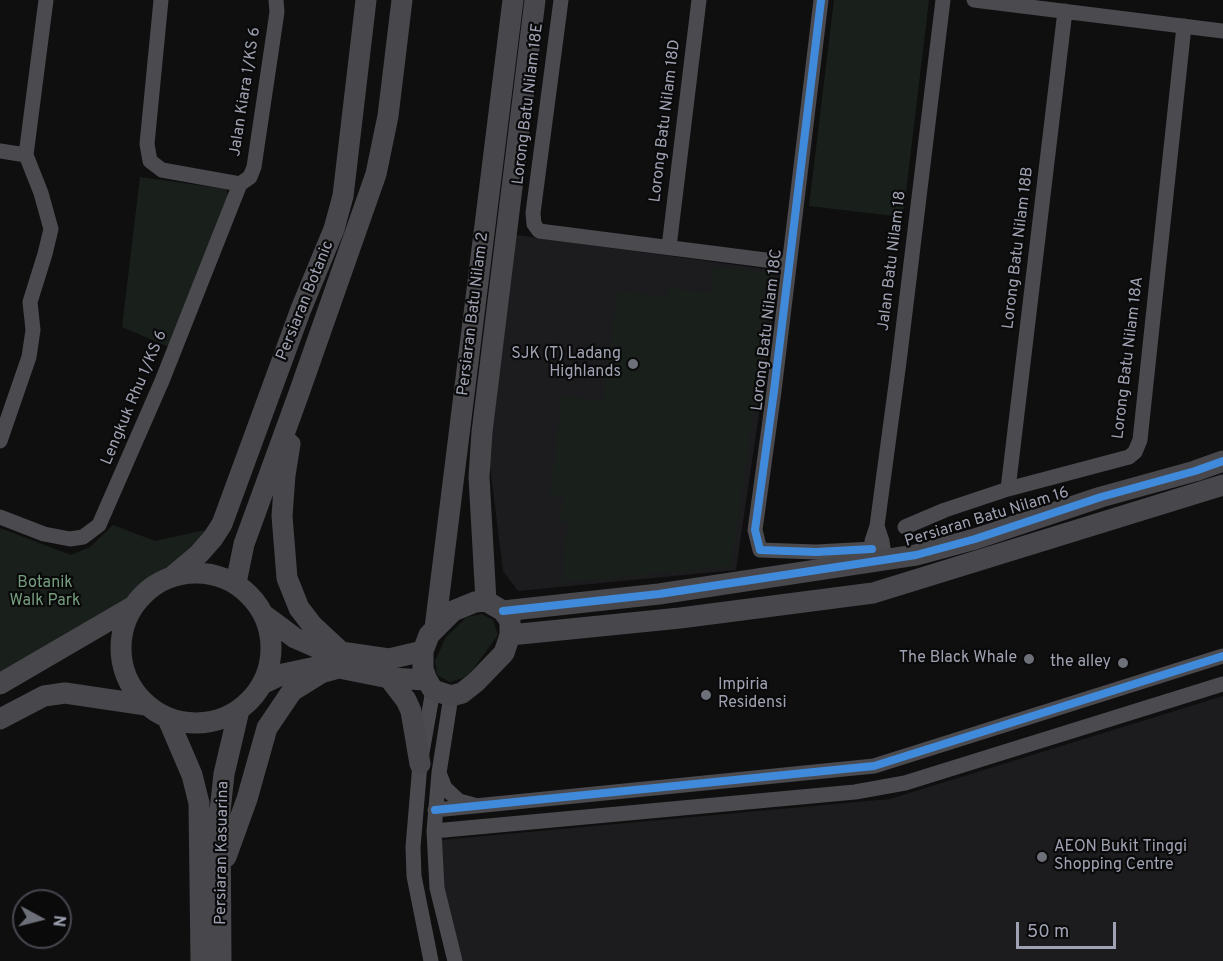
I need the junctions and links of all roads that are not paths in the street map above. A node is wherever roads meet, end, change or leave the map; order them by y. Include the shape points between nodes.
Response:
1 (46, 0) edge
2 (161, 0) edge
3 (276, 0) edge
4 (366, 0) edge
5 (402, 0) edge
6 (513, 0) edge
7 (535, 0) edge
8 (561, 0) edge
9 (699, 0) edge
10 (821, 0) edge
11 (943, 0) edge
12 (974, 0) edge
13 (1065, 11) junction
14 (1184, 26) junction
15 (1223, 31) edge
16 (0, 151) edge
17 (26, 155) junction
18 (240, 184) junction
19 (669, 247) junction
20 (789, 263) junction
21 (480, 267) junction
22 (502, 270) junction
23 (299, 393) junction
24 (0, 441) edge
25 (1223, 461) edge
26 (1223, 485) edge
27 (1008, 489) junction
28 (0, 517) edge
29 (905, 527) dead end
30 (877, 558) junction
31 (174, 575) junction
32 (236, 584) junction
33 (494, 606) junction
34 (132, 607) junction
35 (264, 615) junction
36 (435, 628) junction
37 (510, 635) junction
38 (423, 651) junction
39 (1223, 656) edge
40 (340, 660) junction
41 (389, 678) junction
42 (0, 684) edge
43 (262, 684) junction
44 (1223, 684) edge
45 (437, 688) junction
46 (146, 705) junction
47 (239, 710) junction
48 (0, 719) edge
49 (168, 719) junction
50 (420, 764) junction
51 (853, 769) junction
52 (439, 773) junction
53 (620, 792) junction
54 (855, 792) junction
55 (479, 806) junction
56 (435, 810) junction
57 (622, 814) junction
58 (434, 831) junction
59 (222, 868) junction
60 (201, 961) edge
61 (221, 961) edge
62 (430, 961) edge
63 (455, 961) edge

1 - 17 street
2 - 18 street via 147,144 150,161 162,170
3 - 18 street, Jalan Kiara 1/KS 6 via 254,166 250,177
4 - 31 street, Persiaran Botanic via 343,196 334,229 222,524 199,554
5 - 23 street, Persiaran Botanic via 388,116 376,174
6 - 21 street, Persiaran Batu Nilam 2
7 - 22 street, Persiaran Batu Nilam 2
8 - 19 street, Lorong Batu Nilam 18E via 534,224 539,231
9 - 19 street, Lorong Batu Nilam 18D
10 - 20 street, Lorong Batu Nilam 18C
11 - 30 street, Jalan Batu Nilam 18 via 877,526 882,541
12 - 13 street
13 - 14 street
13 - 27 street, Lorong Batu Nilam 18B
14 - 15 street
14 - 27 street, Lorong Batu Nilam 18A via 1142,421 1135,452 1129,457
16 - 17 street
17 - 24 street via 51,229 30,302 33,330 29,357
18 - 28 street, Lengkuk Rhu 1/KS 6 via 162,381 99,525 83,537 70,538 44,534
19 - 20 street
20 - 30 street, Lorong Batu Nilam 18C via 755,530 760,550
21 - 22 street
21 - 36 street, Persiaran Batu Nilam 2
22 - 33 street, Persiaran Batu Nilam 2 via 479,477
23 - 32 street, Persiaran Botanic via 243,544
23 - 40 street via 285,475 287,578 299,608
25 - 30 street, Persiaran Batu Nilam 16 via 975,539 916,555
26 - 37 street via 873,593 702,616
27 - 29 street, Lorong Batu Nilam 18A
30 - 33 street, Persiaran Batu Nilam 16 via 659,594
31 - 32 street via 217,574
31 - 34 street via 150,587
32 - 35 street
33 - 36 street via 475,602 453,611
33 - 37 street via 510,621
34 - 42 street
34 - 46 street via 123,626 123,669 132,689
35 - 40 street via 304,643
35 - 43 street via 271,650
36 - 38 street
37 - 45 street via 504,653 462,693
38 - 40 street via 389,659
38 - 45 street via 423,669
39 - 51 street via 874,766
40 - 41 street
40 - 43 street via 283,674
40 - 59 street via 292,691 267,728
41 - 45 street
41 - 50 street via 411,711
43 - 47 street
44 - 54 street via 905,783
45 - 50 street
45 - 52 street
46 - 48 street via 65,693 44,696
46 - 49 street
47 - 49 street via 217,721 192,724
47 - 59 street, Persiaran Kasuarina via 220,811
49 - 60 street, Persiaran Kasuarina via 192,775 199,803
50 - 62 street via 412,847
51 - 53 street
51 - 54 street
52 - 55 street via 445,788 459,801
52 - 56 street
53 - 55 street
53 - 57 street
54 - 57 street
55 - 56 street
56 - 58 street
57 - 58 street
58 - 63 street via 437,888
59 - 61 street, Persiaran Kasuarina

